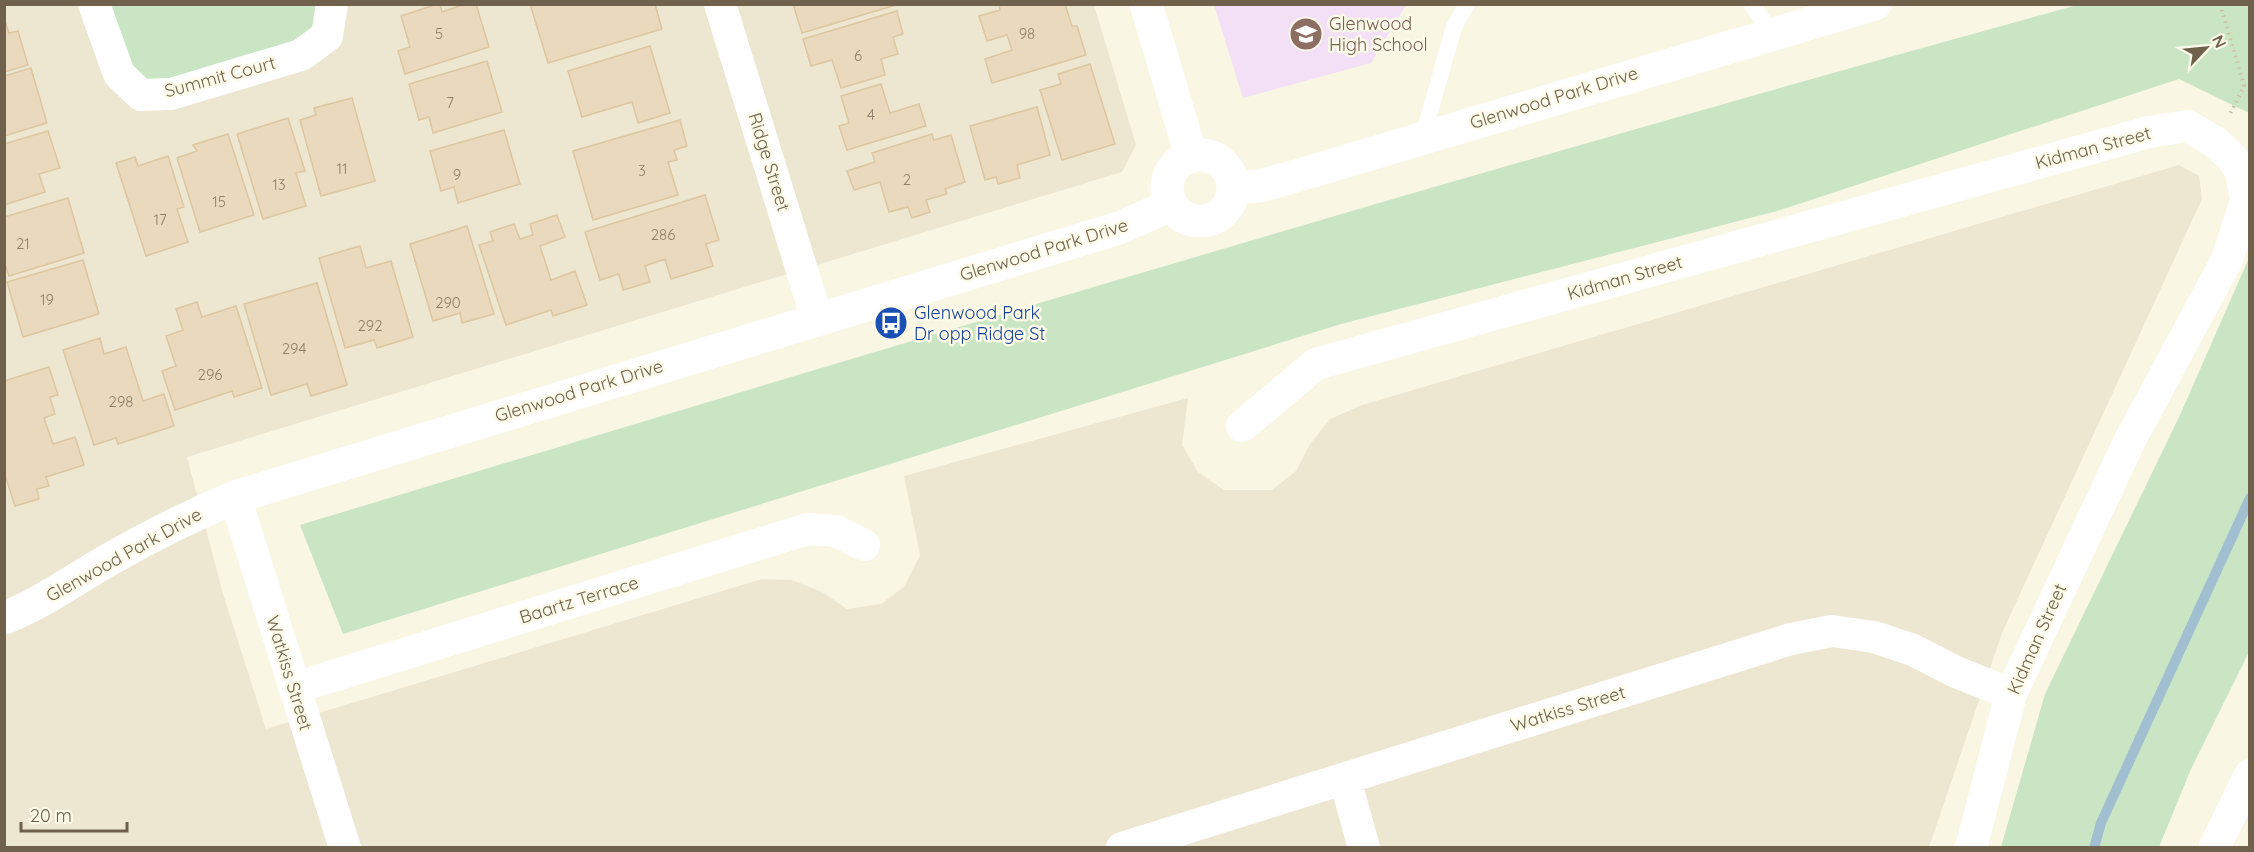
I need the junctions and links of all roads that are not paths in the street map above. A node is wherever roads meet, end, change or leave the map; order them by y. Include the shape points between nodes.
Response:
1 (94, 4) edge
2 (332, 4) edge
3 (720, 4) edge
4 (1146, 4) edge
5 (1467, 4) edge
6 (1752, 4) edge
7 (1875, 4) edge
8 (1771, 33) junction
9 (1423, 136) junction
10 (1191, 155) junction
11 (1234, 188) junction
12 (1171, 205) junction
13 (817, 319) junction
14 (1242, 426) dead end
15 (235, 497) junction
16 (864, 545) dead end
17 (4, 618) edge
18 (294, 688) junction
19 (2011, 694) junction
20 (2250, 775) edge
21 (1346, 779) junction
22 (345, 848) edge
23 (1122, 848) edge
24 (1364, 848) edge
25 (1971, 848) edge
26 (2214, 848) edge

1 - 2 street, Summit Court via 119,74 141,95 171,94 301,55 327,36
3 - 13 street, Ridge Street
4 - 10 street
5 - 9 lane via 1454,27
6 - 8 lane
7 - 8 street, Glenwood Park Drive
8 - 9 street, Glenwood Park Drive
9 - 11 street, Glenwood Park Drive via 1259,186
10 - 11 street via 1202,154 1221,161 1233,177
10 - 12 street via 1182,159 1169,175
11 - 12 street via 1227,208 1210,220 1188,219
12 - 13 street, Glenwood Park Drive via 1119,228
13 - 15 street, Glenwood Park Drive
14 - 19 street, Kidman Street via 1316,364 2149,132 2188,126 2215,142 2233,159 2241,172 2246,200 2227,260 2129,442
15 - 17 street, Glenwood Park Drive via 191,515 23,611
15 - 18 street, Watkiss Street
16 - 18 street, Baartz Terrace via 836,531 808,529
18 - 22 street, Watkiss Street
19 - 21 street, Watkiss Street via 1903,647 1874,637 1832,631 1791,639
19 - 25 street, Kidman Street
20 - 26 street
21 - 23 street, Watkiss Street
21 - 24 street

